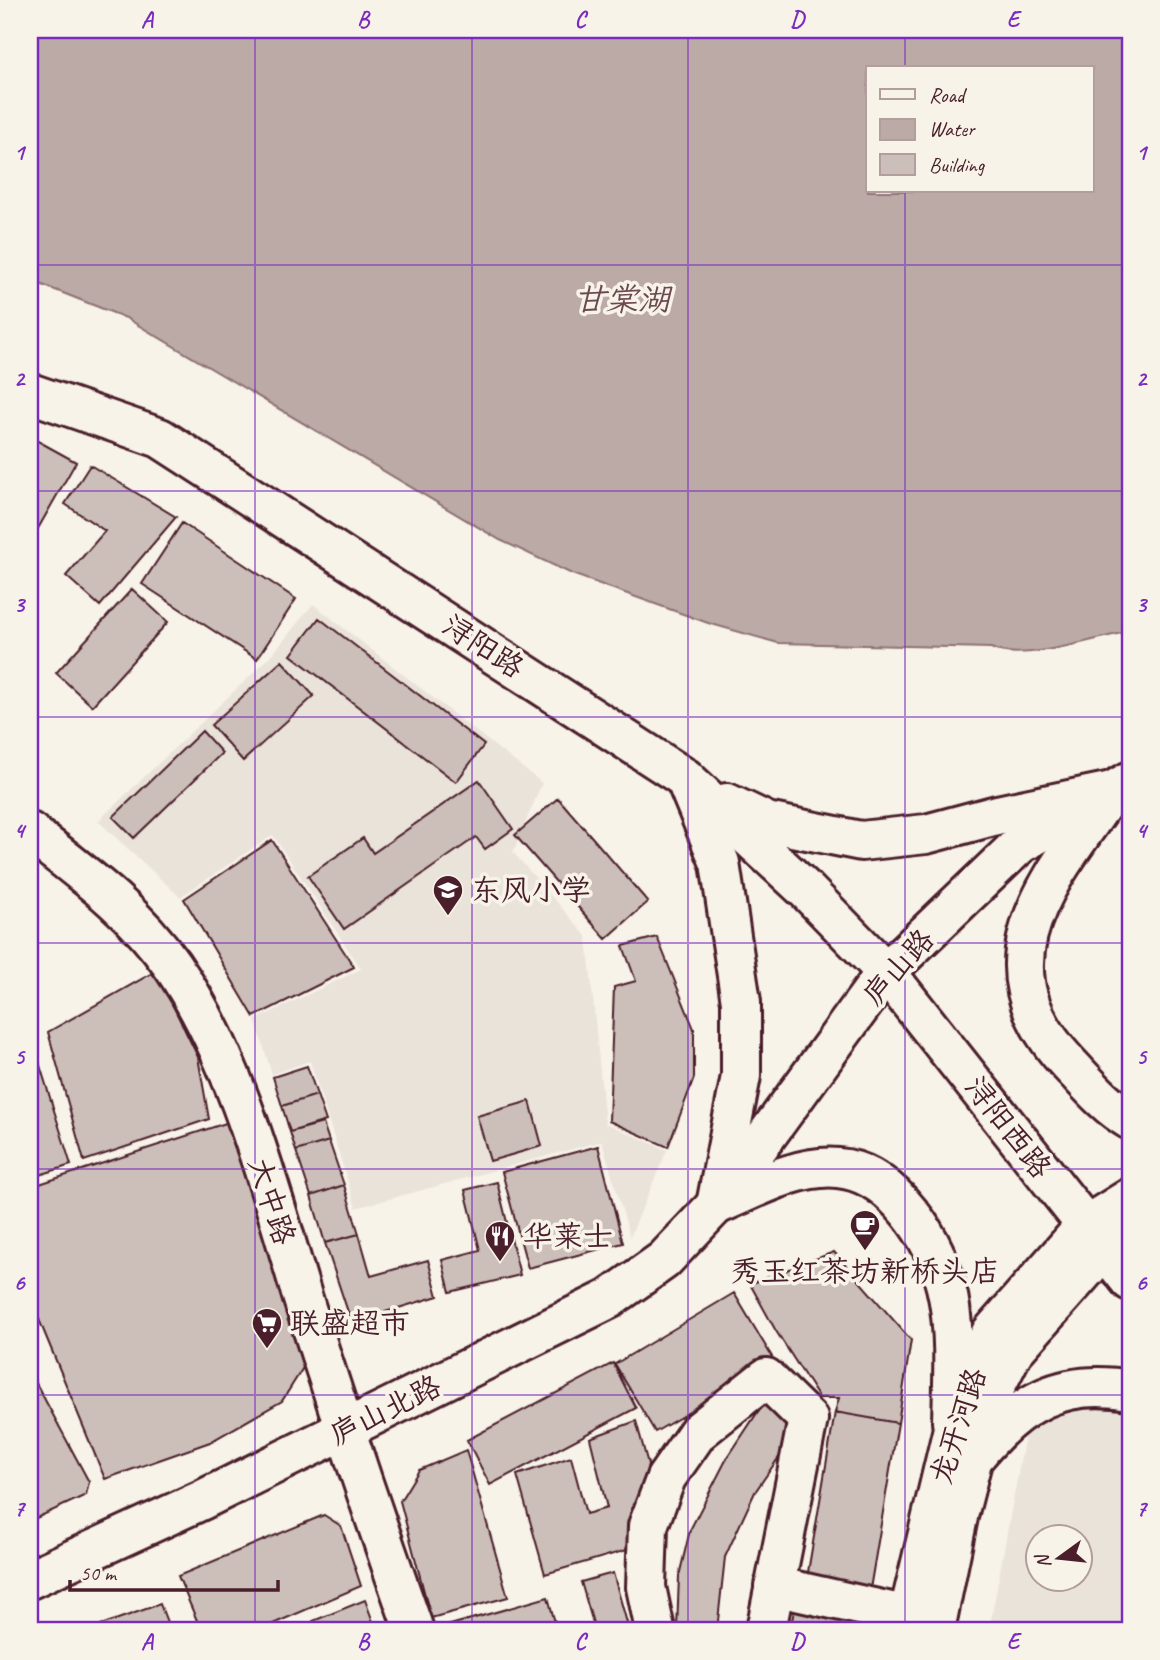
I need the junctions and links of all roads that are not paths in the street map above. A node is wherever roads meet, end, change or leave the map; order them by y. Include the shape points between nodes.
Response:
1 (30, 393) edge
2 (685, 778) junction
3 (1121, 786) edge
4 (30, 832) edge
5 (886, 972) junction
6 (1130, 1120) edge
7 (1130, 1198) edge
8 (716, 1205) junction
9 (1106, 1236) edge
10 (1130, 1280) edge
11 (1130, 1390) edge
12 (344, 1430) junction
13 (962, 1446) junction
14 (30, 1579) edge
15 (774, 1586) junction
16 (917, 1626) edge
17 (414, 1630) edge
18 (655, 1630) edge
19 (766, 1630) edge

1 - 2 main road, 浔阳路 via 160,438
2 - 3 main road via 766,822 861,841 926,834
2 - 5 main road, 浔阳路
2 - 8 main road via 720,863 741,1002 741,1076
3 - 5 main road, 庐山路 via 1020,844
3 - 6 main road via 1041,897 1029,923 1024,985 1032,1015 1053,1047 1109,1107
4 - 12 main road, 大中路 via 113,896 172,965 224,1059
5 - 8 main road, 庐山路
5 - 9 main road, 浔阳西路
7 - 9 main road, 龙开河路
8 - 12 main road, 庐山北路 via 664,1261 610,1299
8 - 13 main road via 780,1178 837,1168 861,1172 890,1190 920,1224 938,1257 950,1299
9 - 10 main road, 浔阳西路
9 - 13 main road, 龙开河路 via 1013,1352
11 - 13 main road via 1082,1387 1054,1394
12 - 14 main road, 庐山北路
12 - 17 main road, 大中路
13 - 16 main road, 龙开河路
15 - 16 main road
15 - 18 main road via 808,1419 766,1378 698,1432 666,1478 648,1525 646,1587
15 - 19 main road

